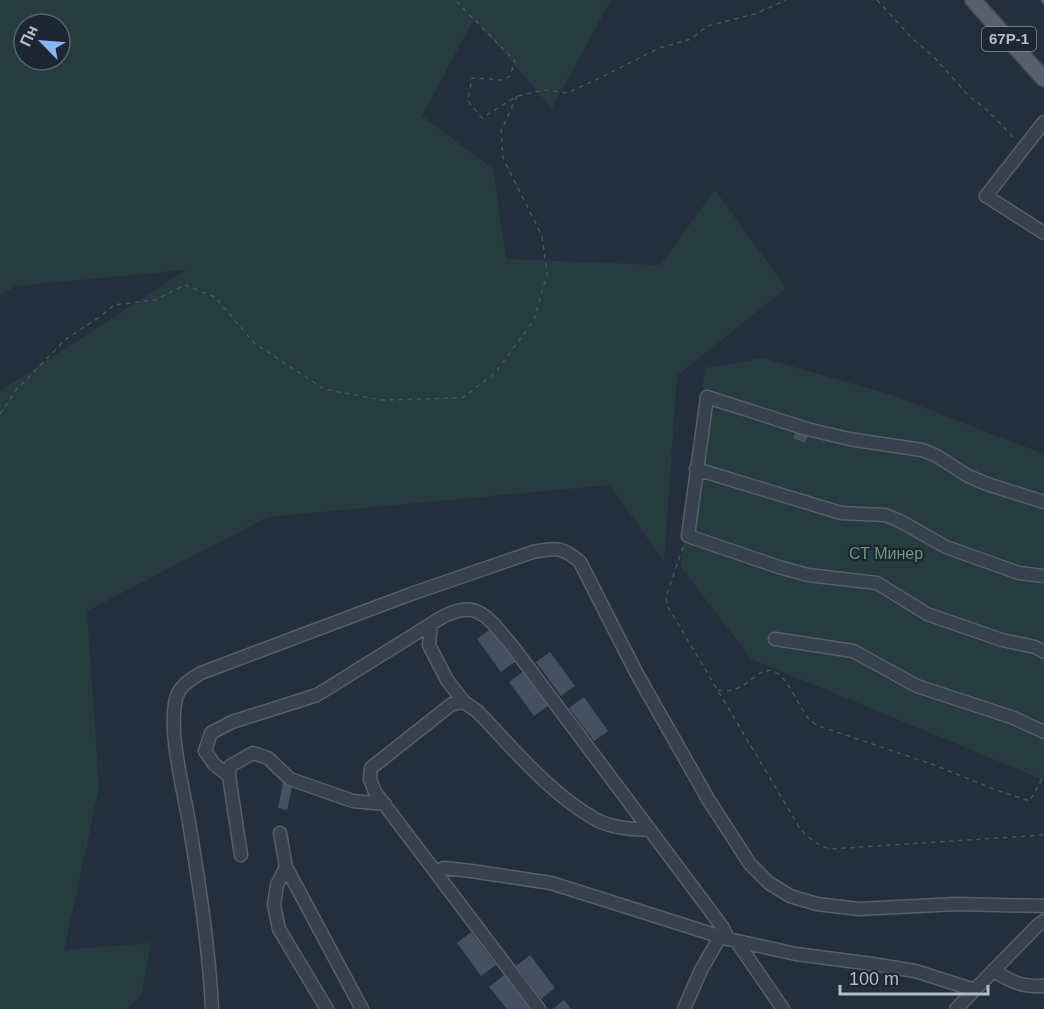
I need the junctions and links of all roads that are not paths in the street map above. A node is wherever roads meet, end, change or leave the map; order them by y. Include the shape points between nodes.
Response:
1 (973, 0) edge
2 (1044, 79) edge
3 (1044, 122) edge
4 (1044, 233) edge
5 (696, 469) junction
6 (1044, 502) edge
7 (1044, 576) edge
8 (432, 624) junction
9 (775, 639) dead end
10 (1044, 652) edge
11 (464, 702) junction
12 (1044, 732) edge
13 (229, 776) junction
14 (385, 804) junction
15 (649, 830) junction
16 (280, 833) dead end
17 (242, 855) dead end
18 (286, 867) junction
19 (436, 871) junction
20 (1044, 906) edge
21 (1044, 921) edge
22 (728, 939) junction
23 (993, 971) junction
24 (1044, 986) edge
25 (975, 990) junction
26 (212, 1009) edge
27 (327, 1009) edge
28 (362, 1009) edge
29 (540, 1009) edge
30 (684, 1009) edge
31 (783, 1009) edge
32 (956, 1009) edge

1 - 2 main road, 67Р-1
3 - 4 lane via 986,196
5 - 6 lane via 707,397 807,429 922,450 968,476
5 - 7 lane via 841,513 885,515 946,547 1019,573
5 - 10 lane via 688,536 808,575 877,584 927,614
8 - 11 lane via 429,645
8 - 13 lane via 317,695 232,722 212,733 205,750 214,765
8 - 15 lane via 450,611 475,610 489,618
9 - 12 lane via 853,651 917,686
11 - 14 lane via 452,704 371,768 375,792
11 - 15 lane via 556,792 596,820 619,828
13 - 14 lane via 230,766 253,753 268,758 290,779 353,801
13 - 17 lane
14 - 19 lane
15 - 22 lane
16 - 18 lane
18 - 27 lane via 277,885 274,905 279,929
18 - 28 lane
19 - 22 lane via 444,868 551,883
19 - 29 lane
20 - 26 lane via 956,904 859,909 817,904 789,896 769,884 750,864 708,799 637,674 580,562 568,552 552,548 411,594 185,682 176,697 173,726 198,876
21 - 23 lane
22 - 25 lane via 796,954 915,971
22 - 30 lane via 701,970
22 - 31 lane
23 - 24 lane via 1016,984
23 - 25 lane
25 - 32 lane

